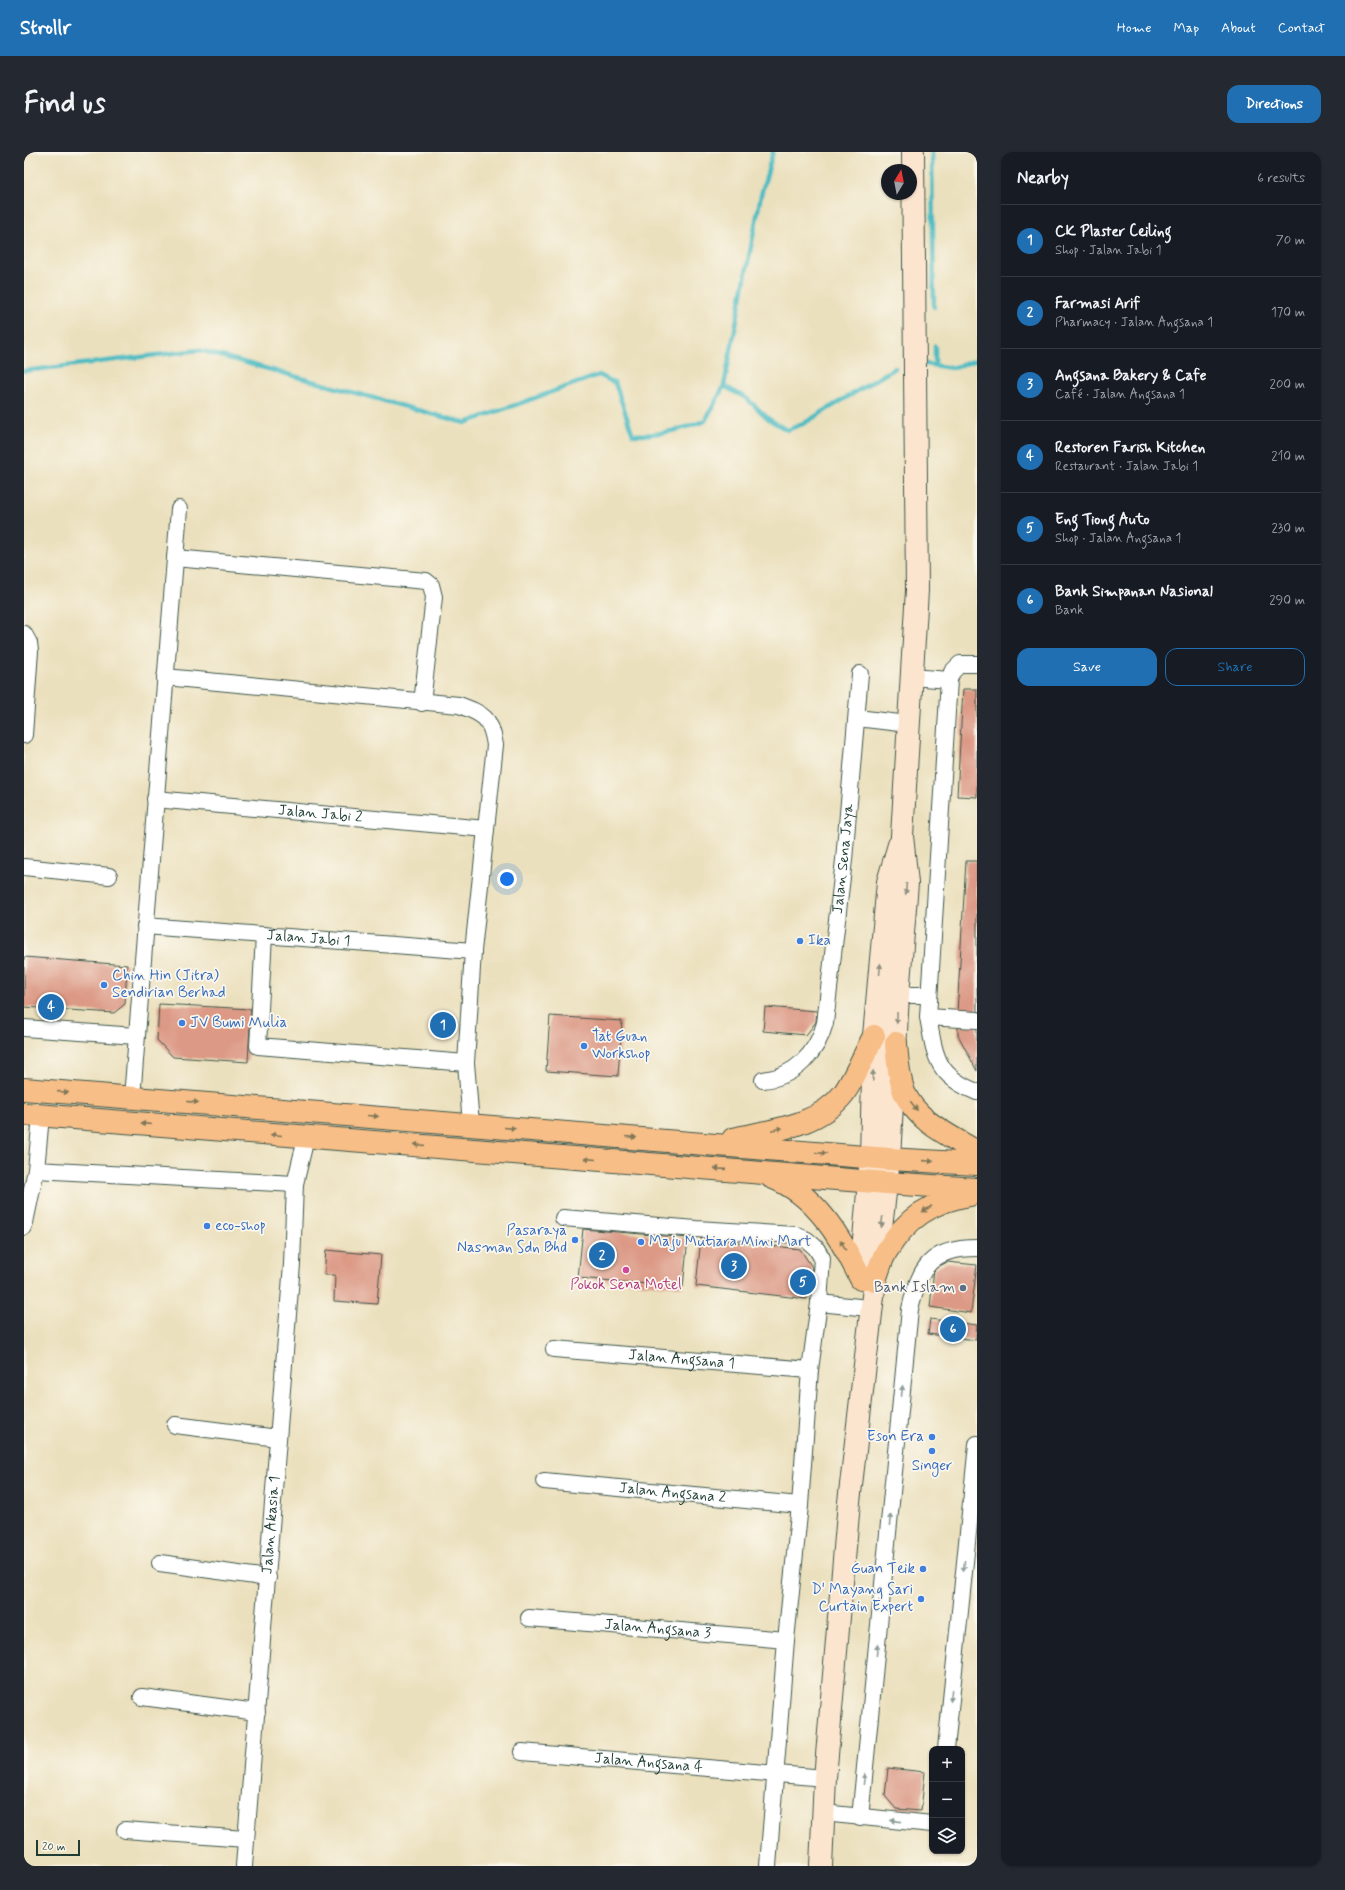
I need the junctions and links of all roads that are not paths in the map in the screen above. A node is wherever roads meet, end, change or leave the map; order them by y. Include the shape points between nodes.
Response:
1 (913, 152) edge
2 (179, 509) dead end
3 (175, 558) junction
4 (24, 634) edge
5 (977, 664) edge
6 (860, 674) dead end
7 (165, 677) junction
8 (912, 677) junction
9 (949, 680) junction
10 (26, 690) edge
11 (422, 703) junction
12 (857, 718) junction
13 (908, 724) junction
14 (24, 735) edge
15 (155, 799) junction
16 (486, 829) junction
17 (902, 836) junction
18 (24, 867) edge
19 (109, 876) dead end
20 (145, 926) junction
21 (264, 935) junction
22 (473, 951) junction
23 (898, 995) junction
24 (929, 995) junction
25 (928, 1017) junction
26 (977, 1020) edge
27 (24, 1028) edge
28 (136, 1036) junction
29 (874, 1036) junction
30 (896, 1043) junction
31 (466, 1063) junction
32 (763, 1080) dead end
33 (24, 1089) edge
34 (977, 1092) edge
35 (132, 1098) junction
36 (32, 1115) edge
37 (471, 1124) junction
38 (306, 1138) junction
39 (712, 1144) junction
40 (977, 1152) edge
41 (880, 1158) junction
42 (977, 1164) edge
43 (36, 1170) junction
44 (758, 1172) junction
45 (877, 1182) junction
46 (295, 1184) junction
47 (977, 1189) edge
48 (977, 1194) edge
49 (563, 1218) dead end
50 (24, 1227) edge
51 (977, 1248) edge
52 (868, 1280) junction
53 (819, 1303) junction
54 (859, 1307) junction
55 (554, 1349) dead end
56 (810, 1370) junction
57 (175, 1426) dead end
58 (278, 1438) junction
59 (977, 1444) edge
60 (544, 1481) dead end
61 (849, 1502) junction
62 (800, 1506) junction
63 (160, 1563) dead end
64 (268, 1578) junction
65 (529, 1618) dead end
66 (786, 1640) junction
67 (142, 1697) dead end
68 (256, 1712) junction
69 (946, 1746) edge
70 (522, 1752) dead end
71 (776, 1774) junction
72 (825, 1778) junction
73 (823, 1813) junction
74 (860, 1818) junction
75 (929, 1824) edge
76 (125, 1830) dead end
77 (245, 1839) junction
78 (244, 1866) edge
79 (768, 1866) edge
80 (821, 1866) edge

1 - 8 main road via 917,590
2 - 3 street
3 - 7 street
3 - 11 street via 426,581 431,585 434,597
4 - 10 street via 30,651
5 - 9 street via 960,664 952,672
6 - 12 street, Jalan Sena Jaya
7 - 11 street
7 - 15 street
8 - 9 street
8 - 13 main road
9 - 24 street
10 - 14 street
11 - 16 street via 459,705 476,711 485,718 492,729 495,745
12 - 13 street
12 - 32 street, Jalan Sena Jaya via 825,1023 821,1038 805,1060 791,1072 775,1079
13 - 17 main road
15 - 16 street, Jalan Jabi 2
15 - 20 street
16 - 22 street
17 -> 23 main road via 907,883
29 -> 17 main road via 888,882
18 - 19 street
20 - 21 street, Jalan Jabi 1
20 - 28 street
21 - 22 street, Jalan Jabi 1
21 - 31 street via 258,1046
22 - 31 street
23 - 24 street
23 -> 30 main road
24 - 25 street
25 - 26 street
25 - 34 street via 935,1053 941,1067 950,1078
27 - 28 street
28 - 35 street
39 -> 29 highway via 789,1127 813,1118 844,1093
41 -> 29 main road
30 -> 40 highway via 904,1092 915,1108 930,1124
30 - 41 main road
31 - 37 street
33 -> 35 highway
35 -> 37 highway
38 -> 36 highway
36 - 43 street
37 -> 39 highway
44 -> 38 highway
38 - 46 street, Jalan Akasia 1
39 -> 41 highway
41 -> 42 highway
41 - 45 main road
43 - 46 street
43 - 50 street
44 - 45 highway
52 -> 44 highway via 825,1218 801,1194 785,1182
45 - 47 highway
45 - 52 main road
46 - 58 street, Jalan Akasia 1 via 292,1264
48 -> 52 highway via 936,1203 917,1216 904,1228
49 - 53 street via 796,1234 816,1248 822,1258
74 -> 51 street via 910,1309 923,1269 947,1251
52 - 54 main road
52 - 61 main road
53 - 54 street
53 - 56 street
54 - 61 main road
55 - 56 street, Jalan Angsana 1
56 - 62 street
57 - 58 street
58 - 64 street, Jalan Akasia 1
59 -> 69 street
60 - 62 street, Jalan Angsana 2
61 - 72 main road
62 - 66 street
63 - 64 street
64 - 68 street, Jalan Akasia 1
65 - 66 street, Jalan Angsana 3
66 - 71 street
67 - 68 street
68 - 77 street, Jalan Akasia 1
70 - 71 street, Jalan Angsana 4
71 - 72 street, Jalan Angsana 4
71 - 79 street
72 - 73 main road
73 - 74 street
73 - 80 main road
75 -> 74 street
76 - 77 street
77 - 78 street, Jalan Akasia 1

